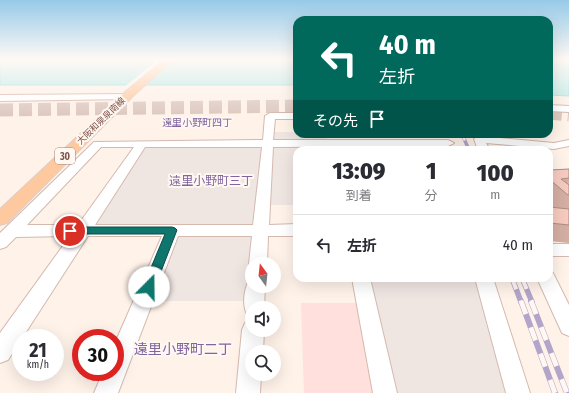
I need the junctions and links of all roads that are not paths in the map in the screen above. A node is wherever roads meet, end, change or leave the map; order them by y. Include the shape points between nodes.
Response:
1 (143, 77) edge
2 (146, 77) edge
3 (122, 96) junction
4 (0, 98) edge
5 (553, 108) edge
6 (569, 109) edge
7 (293, 116) edge
8 (542, 138) edge
9 (332, 142) edge
10 (448, 142) edge
11 (268, 143) junction
12 (142, 144) junction
13 (482, 146) edge
14 (554, 146) junction
15 (568, 147) edge
16 (0, 207) edge
17 (0, 219) edge
18 (172, 230) junction
19 (260, 230) junction
20 (293, 230) edge
21 (12, 231) junction
22 (84, 231) junction
23 (0, 243) edge
24 (553, 250) edge
25 (569, 250) edge
26 (258, 257) edge
27 (362, 282) edge
28 (485, 282) edge
29 (548, 282) edge
30 (569, 326) edge
31 (252, 337) edge
32 (124, 350) edge
33 (0, 352) edge
34 (111, 381) edge
35 (106, 393) edge
36 (248, 393) edge
37 (385, 393) edge
38 (518, 393) edge

1 - 3 main road, 大阪和泉泉南線 / 30
2 - 3 main road, 大阪和泉泉南線 / 30
3 - 4 street
3 - 16 main road, 大阪和泉泉南線 / 30
3 - 17 main road, 大阪和泉泉南線 / 30
5 - 6 street
7 - 11 street via 270,116
8 - 14 street
9 - 10 street
9 - 11 street
11 - 12 street
11 - 19 street
12 - 21 street via 98,144
12 - 22 street
13 - 14 street via 479,140
14 - 15 street
18 - 19 street
18 - 22 street
18 - 32 street
19 - 20 street
19 - 26 street
21 - 22 street
21 - 23 street
22 - 33 street
24 - 25 street
27 - 37 street
28 - 38 street
29 - 30 street
31 - 36 street
34 - 35 street

